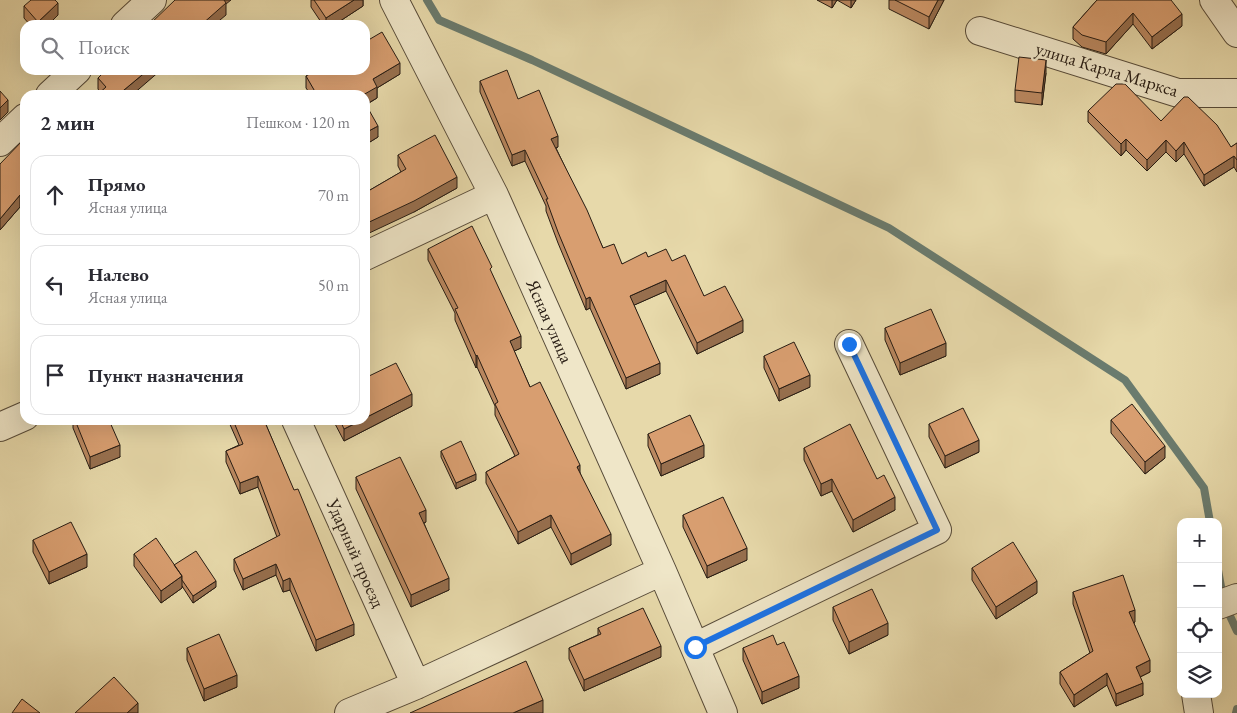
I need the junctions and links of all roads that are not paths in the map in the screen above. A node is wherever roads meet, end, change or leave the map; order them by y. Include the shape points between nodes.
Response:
1 (152, 0) edge
2 (394, 0) edge
3 (1214, 0) edge
4 (130, 20) edge
5 (980, 31) dead end
6 (1237, 33) edge
7 (72, 75) edge
8 (55, 90) edge
9 (1237, 93) edge
10 (20, 123) edge
11 (0, 142) edge
12 (494, 195) junction
13 (370, 254) edge
14 (849, 344) dead end
15 (20, 418) edge
16 (298, 425) edge
17 (0, 427) edge
18 (649, 577) dead end
19 (1237, 598) edge
20 (1222, 604) edge
21 (695, 647) junction
22 (416, 685) junction
23 (1197, 698) edge
24 (349, 713) edge
25 (723, 713) edge
26 (1199, 713) edge

1 - 4 street
2 - 12 street, Ясная улица
3 - 6 street
5 - 9 street, улица Карла Маркса via 1178,93
7 - 8 street
10 - 11 street
12 - 13 street
12 - 21 street, Ясная улица
14 - 21 street via 937,530
15 - 17 street
16 - 22 street, Ударный проезд
18 - 22 street
19 - 20 street
21 - 25 street, Ясная улица
22 - 24 street
23 - 26 street

